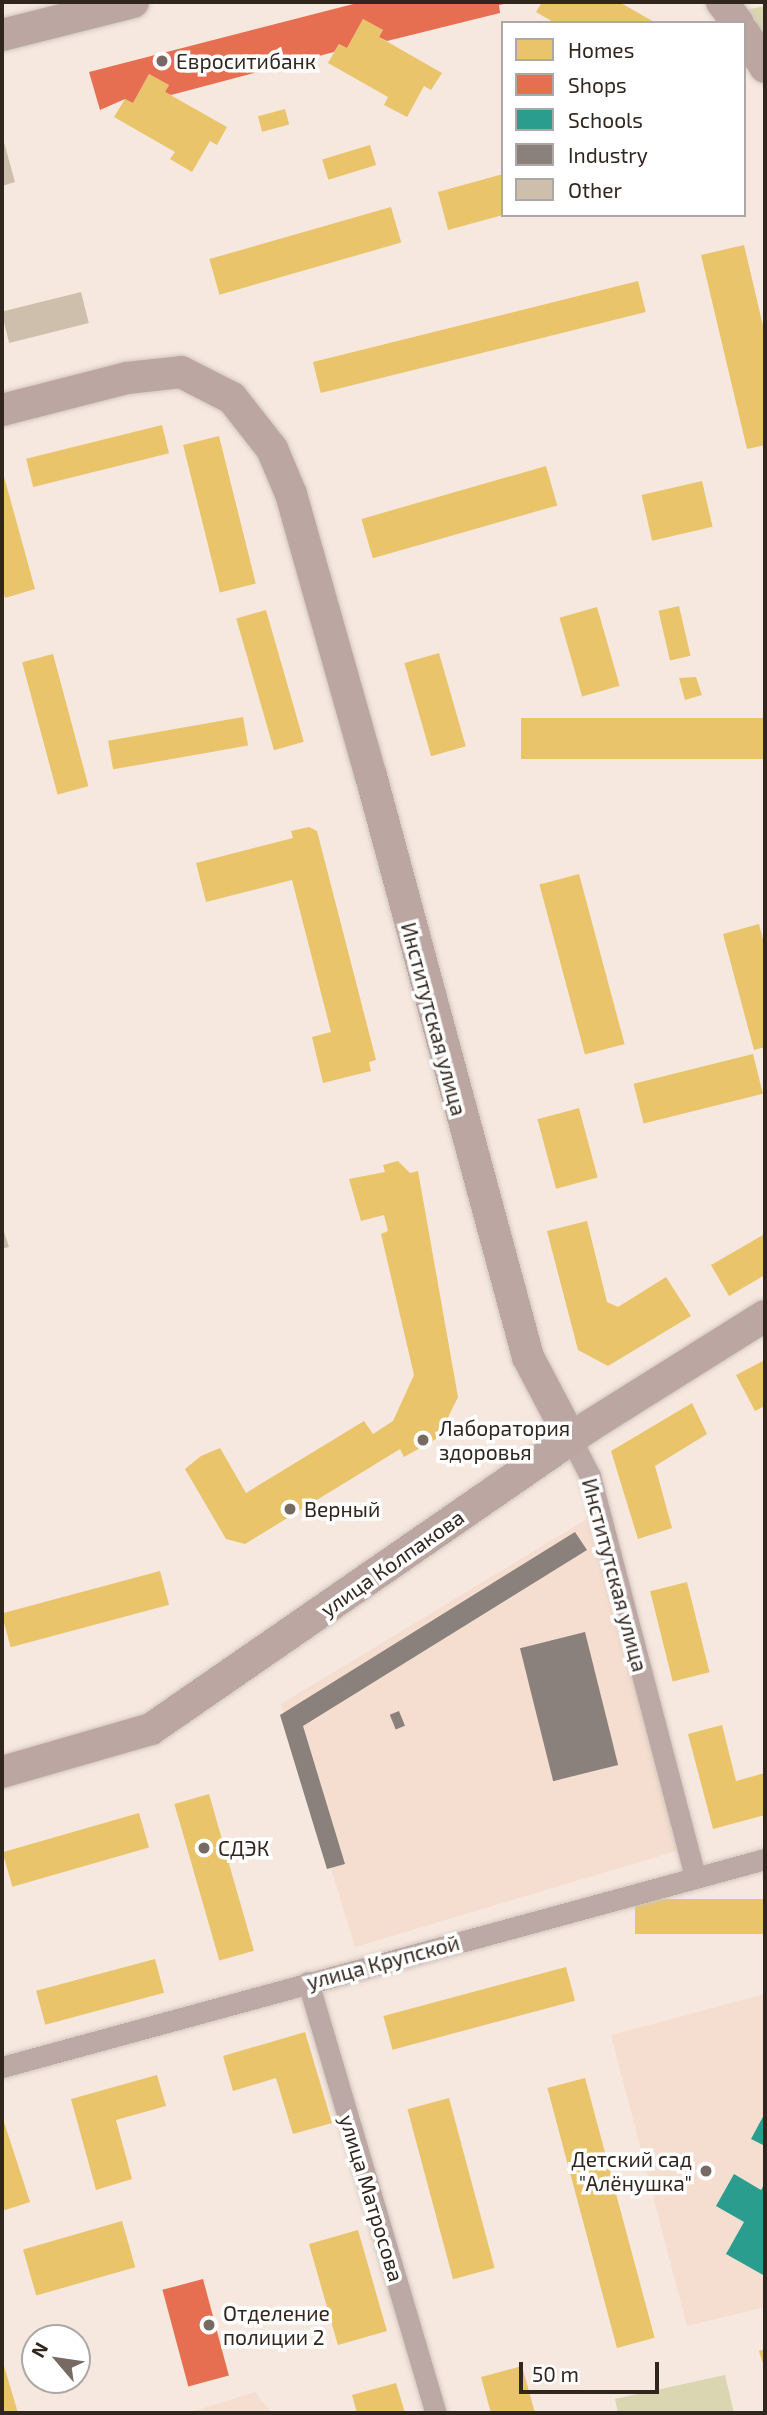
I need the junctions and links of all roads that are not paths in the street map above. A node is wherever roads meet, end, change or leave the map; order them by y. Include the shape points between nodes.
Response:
1 (133, 2) edge
2 (722, 2) edge
3 (736, 21) edge
4 (2, 35) edge
5 (746, 36) edge
6 (765, 66) edge
7 (2, 410) edge
8 (765, 1317) edge
9 (571, 1439) junction
10 (2, 1772) edge
11 (765, 1859) edge
12 (695, 1877) junction
13 (308, 1982) junction
14 (2, 2067) edge
15 (436, 2413) edge

1 - 4 street
2 - 3 street
5 - 6 street
7 - 9 street, Институтская улица via 127,378 181,372 233,398 272,449 291,494 368,764 528,1357
8 - 9 street, улица Колпакова
9 - 10 street, улица Колпакова via 150,1729
9 - 12 street, Институтская улица via 590,1476
11 - 12 street, улица Крупской
12 - 13 street, улица Крупской
13 - 14 street, улица Крупской
13 - 15 street, улица Матросова

